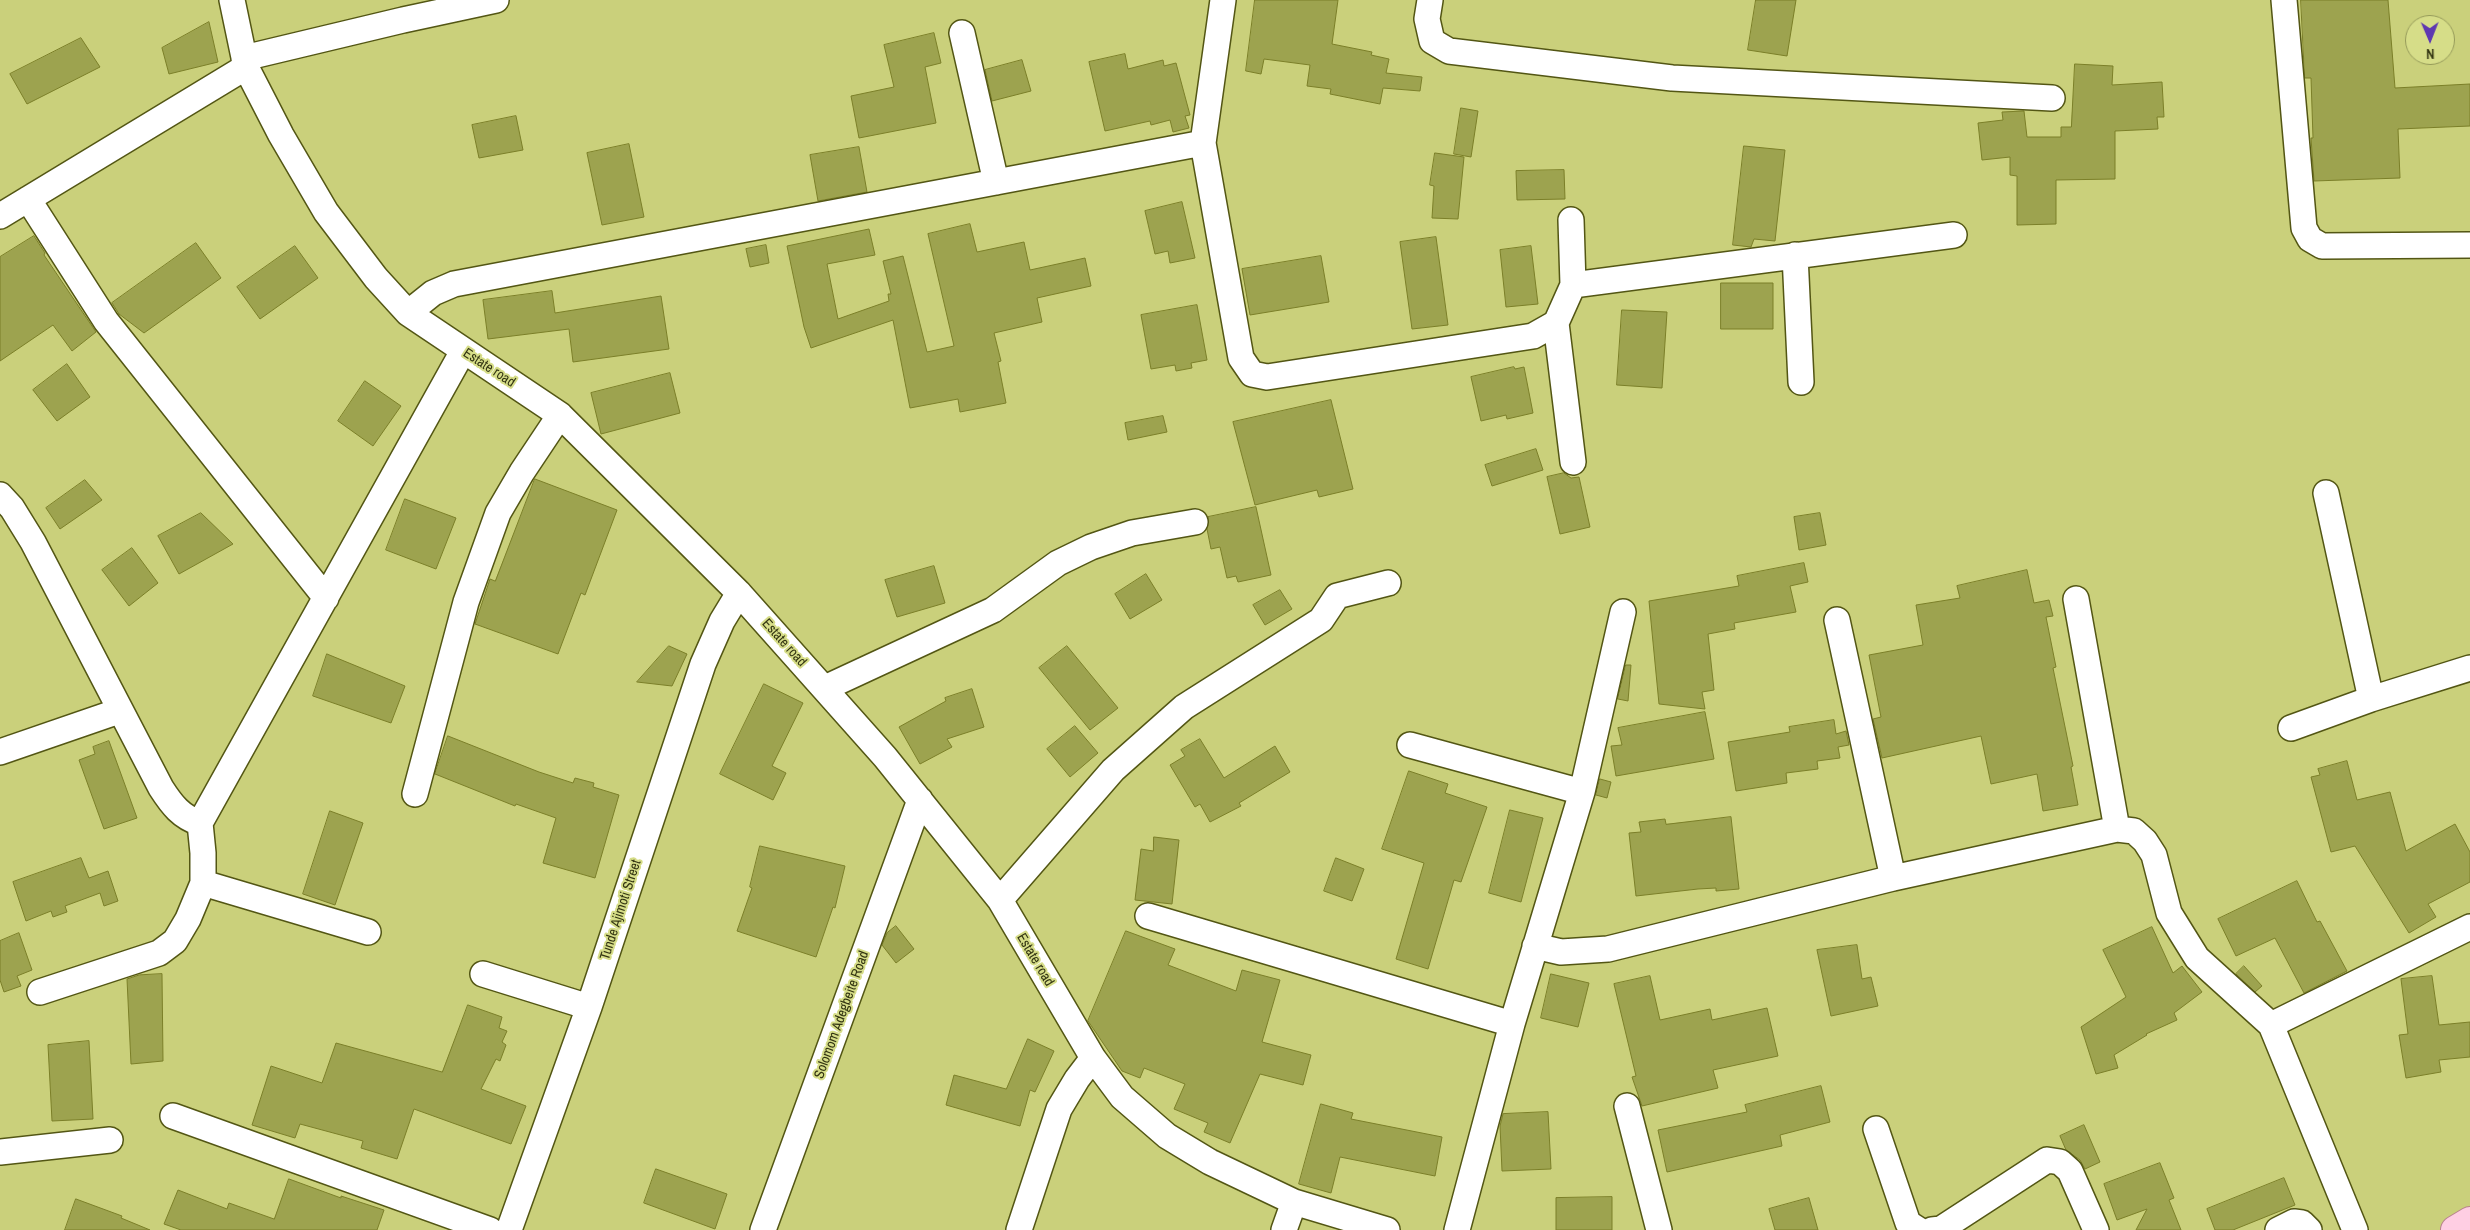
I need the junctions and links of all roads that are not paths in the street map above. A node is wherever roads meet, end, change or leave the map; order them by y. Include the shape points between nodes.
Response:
1 (232, 0) edge
2 (496, 0) edge
3 (1223, 0) edge
4 (1430, 0) edge
5 (2284, 0) edge
6 (401, 10) edge
7 (962, 32) dead end
8 (245, 63) junction
9 (2052, 98) dead end
10 (1203, 143) junction
11 (996, 182) junction
12 (28, 199) junction
13 (0, 216) edge
14 (1571, 220) dead end
15 (1954, 235) dead end
16 (2470, 245) edge
17 (1796, 255) junction
18 (1572, 285) junction
19 (408, 313) junction
20 (1556, 322) junction
21 (463, 351) junction
22 (1801, 382) dead end
23 (560, 415) junction
24 (1573, 462) dead end
25 (2326, 494) dead end
26 (0, 495) edge
27 (1195, 522) dead end
28 (1388, 583) dead end
29 (739, 593) junction
30 (326, 598) junction
31 (2076, 599) dead end
32 (1623, 612) dead end
33 (1837, 620) dead end
34 (2470, 668) edge
35 (825, 688) junction
36 (2371, 699) junction
37 (119, 711) junction
38 (2291, 728) dead end
39 (1410, 745) dead end
40 (0, 752) edge
41 (1582, 792) junction
42 (415, 794) dead end
43 (920, 800) junction
44 (200, 823) junction
45 (2118, 829) junction
46 (1893, 878) junction
47 (203, 884) junction
48 (1000, 900) junction
49 (1148, 916) dead end
50 (2470, 927) edge
51 (368, 932) dead end
52 (1535, 946) junction
53 (483, 974) dead end
54 (40, 992) dead end
55 (588, 1007) junction
56 (1512, 1024) junction
57 (2271, 1025) junction
58 (1093, 1058) junction
59 (1627, 1106) dead end
60 (173, 1116) dead end
61 (1876, 1129) dead end
62 (110, 1140) dead end
63 (0, 1152) edge
64 (1294, 1202) junction
65 (2470, 1221) edge
66 (490, 1230) edge
67 (509, 1230) edge
68 (763, 1230) edge
69 (1020, 1230) edge
70 (1284, 1230) edge
71 (1387, 1230) edge
72 (1457, 1230) edge
73 (1659, 1230) edge
74 (1919, 1230) edge
75 (1932, 1230) edge
76 (2096, 1230) edge
77 (2278, 1230) edge
78 (2309, 1230) edge
79 (2355, 1230) edge
80 (2455, 1230) edge

1 - 8 street, Estate road
2 - 6 street
3 - 10 street
4 - 9 street via 1427,19 1432,41 1449,51 1672,78
5 - 16 street via 2304,228 2310,238 2322,246
6 - 8 street
7 - 11 street
8 - 12 street
8 - 19 street, Estate road via 281,136 326,212 376,278
10 - 11 street
10 - 20 street via 1241,358 1252,374 1267,377 1533,336
11 - 19 street via 454,284 433,293
12 - 13 street
12 - 30 street via 106,321
14 - 18 street
15 - 17 street
17 - 18 street
17 - 22 street
18 - 20 street
19 - 21 street, Estate road
20 - 24 street
21 - 23 street, Estate road
21 - 30 street
23 - 29 street, Estate road
23 - 42 street via 498,514 466,602
25 - 36 street
26 - 37 street via 33,542
27 - 35 street via 1132,533 1091,547 1058,563 993,610
28 - 48 street via 1337,596 1321,620 1184,707 1113,770
29 - 35 street, Estate road
29 - 55 street, Tunde Ajimoti Street via 703,664
30 - 44 street
31 - 45 street
32 - 41 street
33 - 46 street
34 - 36 street
35 - 43 street, Estate road
36 - 38 street
37 - 40 street
37 - 44 street via 160,788 186,819
39 - 41 street
41 - 52 street
43 - 48 street, Estate road
43 - 68 street, Solomom Adegbeite Road
44 - 47 street
45 - 46 street
45 - 57 street via 2134,830 2154,854 2169,913 2197,958
46 - 52 street via 1608,949 1561,952
47 - 51 street
47 - 54 street via 175,941 159,952
48 - 58 street, Estate road
49 - 56 street
50 - 57 street
52 - 56 street
53 - 55 street
55 - 67 street, Tunde Ajimoti Street
56 - 72 street
57 - 79 street
58 - 64 street, Estate road via 1122,1097 1167,1136 1210,1162
58 - 69 street via 1059,1109
59 - 73 street
60 - 66 street
61 - 74 street via 1908,1223
62 - 63 street
64 - 70 street
64 - 71 street, Estate road
65 - 80 main road
75 - 76 street via 1941,1229 2047,1160 2060,1162 2070,1171
77 - 78 street via 2294,1222 2302,1222

